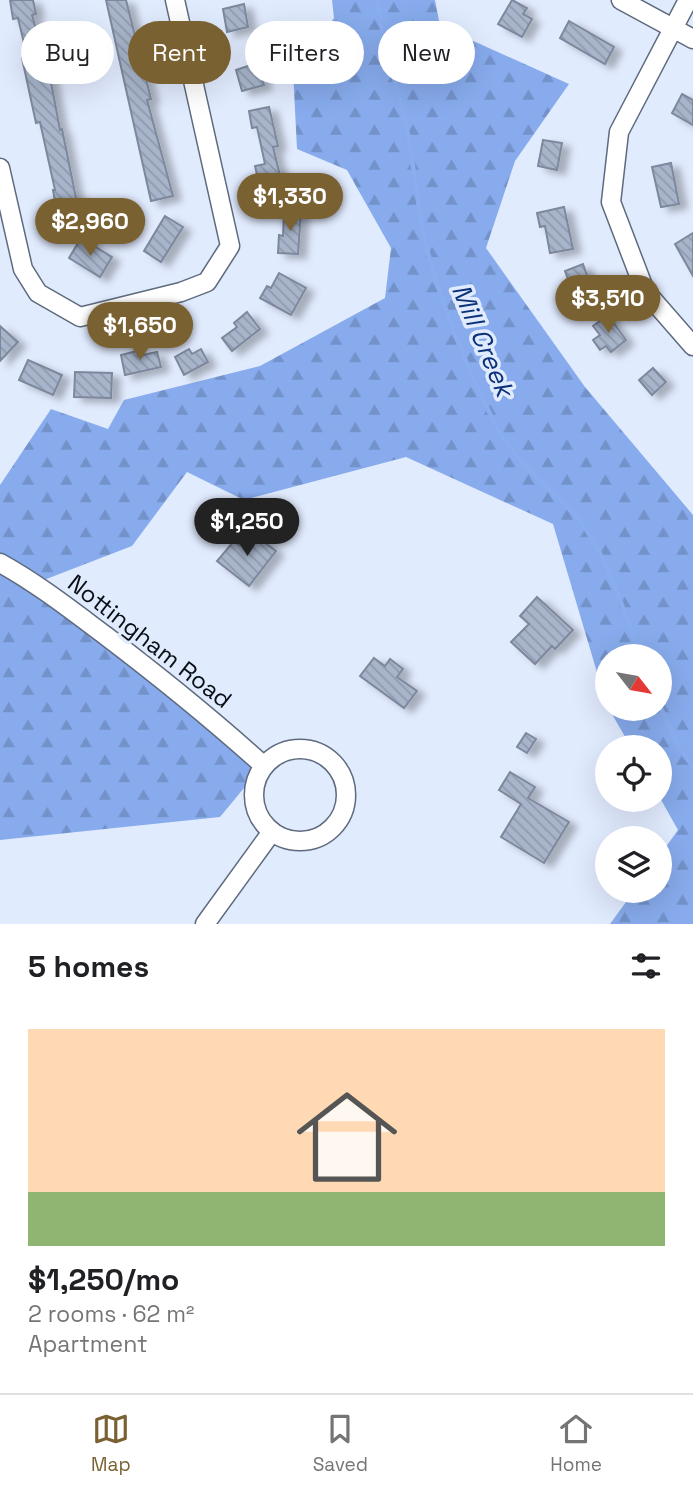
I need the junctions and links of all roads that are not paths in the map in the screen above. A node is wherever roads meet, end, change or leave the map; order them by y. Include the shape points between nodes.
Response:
1 (175, 0) edge
2 (621, 0) edge
3 (688, 0) edge
4 (673, 28) junction
5 (693, 39) edge
6 (0, 168) edge
7 (693, 346) edge
8 (0, 563) edge
9 (263, 765) junction
10 (271, 833) junction
11 (205, 924) edge

1 - 6 street via 230,246 207,282 80,317 38,293 23,269
2 - 4 street
3 - 4 street
4 - 5 street
4 - 7 street via 619,132 611,202 645,291
8 - 9 street, Nottingham Road via 35,583 120,647
9 - 10 street via 254,785 257,816
9 - 10 street via 286,750 313,750 334,763 346,787 345,810 330,831 309,842 292,842
10 - 11 street

